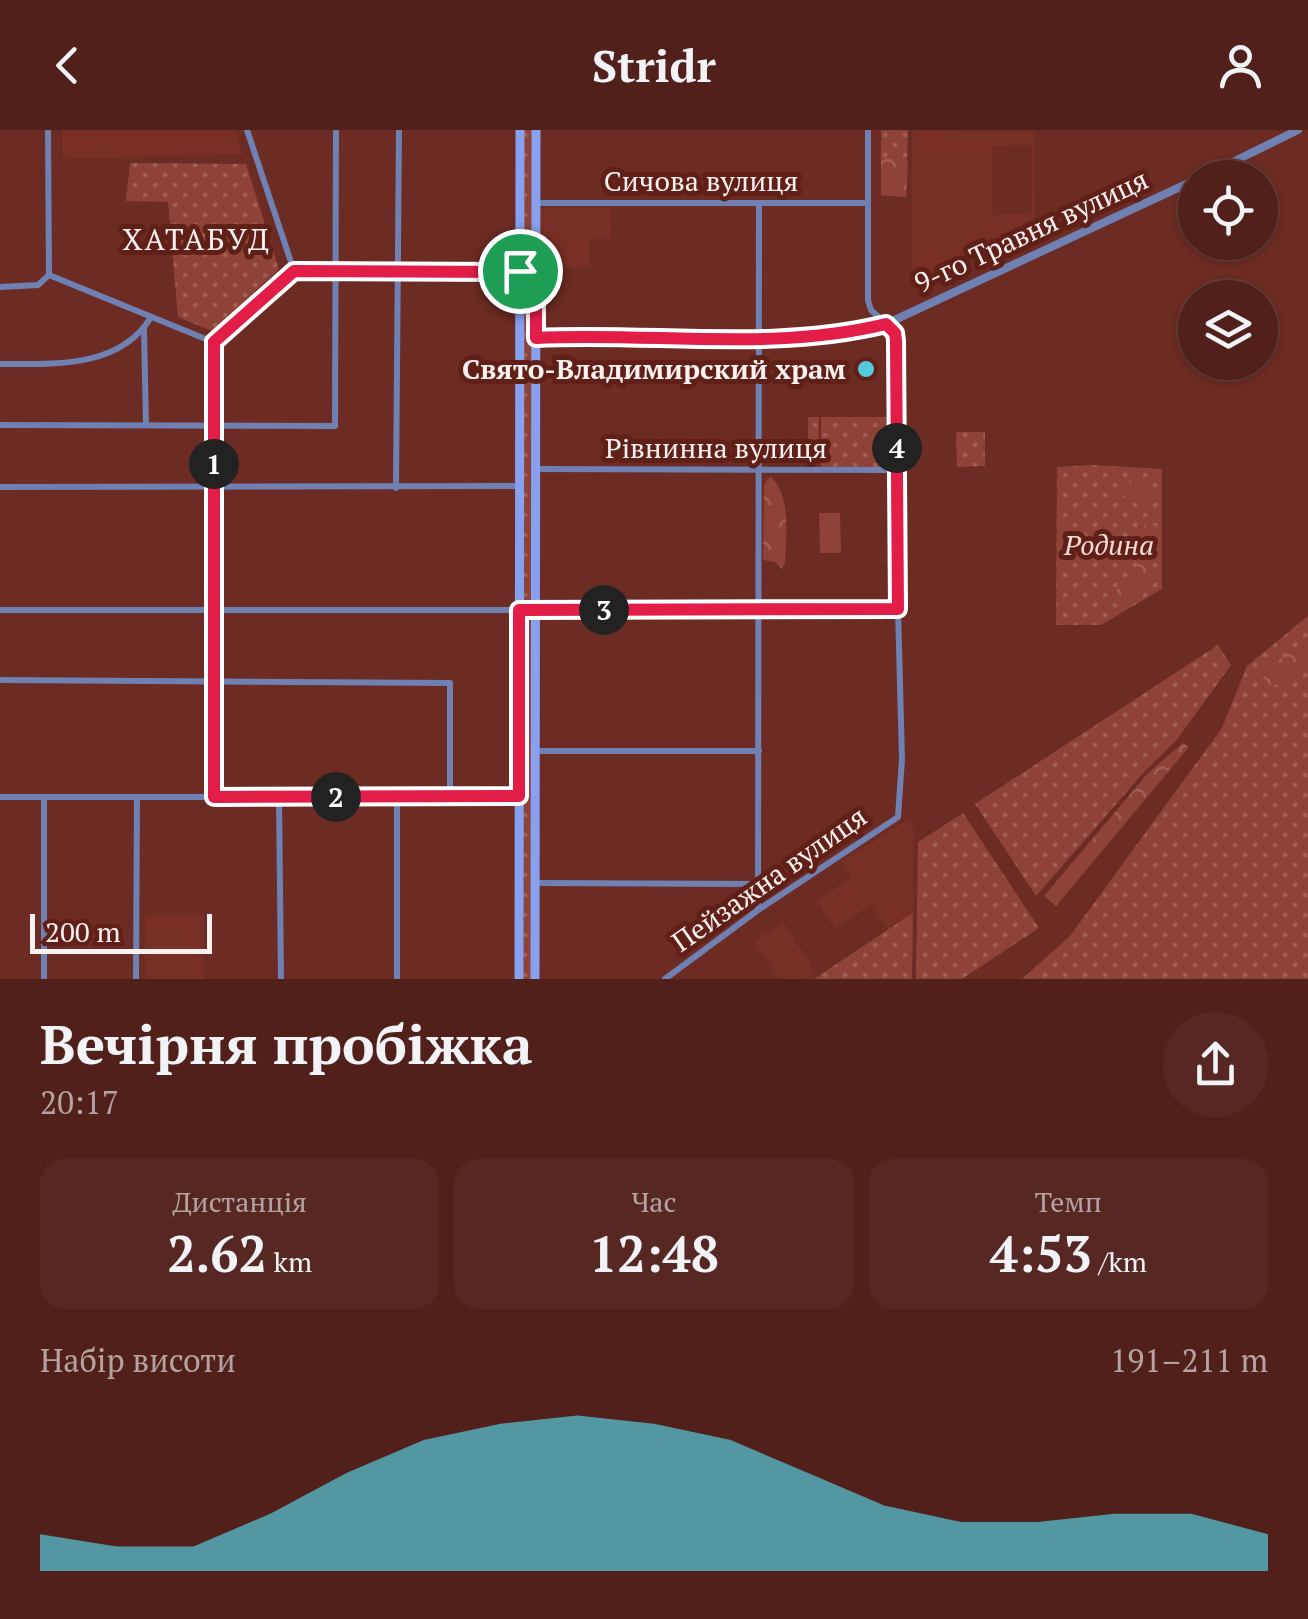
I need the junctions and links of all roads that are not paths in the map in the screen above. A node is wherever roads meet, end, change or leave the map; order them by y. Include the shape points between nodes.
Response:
1 (48, 130) edge
2 (247, 130) edge
3 (336, 130) edge
4 (398, 130) edge
5 (520, 130) edge
6 (536, 130) edge
7 (868, 130) edge
8 (1298, 130) edge
9 (1237, 160) edge
10 (1178, 188) edge
11 (536, 203) junction
12 (758, 204) junction
13 (868, 204) junction
14 (294, 271) junction
15 (520, 271) junction
16 (336, 272) junction
17 (398, 272) junction
18 (536, 272) junction
19 (49, 275) junction
20 (0, 287) edge
21 (152, 317) junction
22 (886, 324) junction
23 (144, 328) junction
24 (536, 338) junction
25 (759, 339) junction
26 (214, 342) junction
27 (0, 364) edge
28 (0, 425) edge
29 (146, 425) junction
30 (214, 425) junction
31 (535, 469) junction
32 (758, 470) junction
33 (897, 470) junction
34 (519, 486) junction
35 (0, 487) edge
36 (214, 488) junction
37 (396, 488) junction
38 (535, 609) junction
39 (898, 609) junction
40 (0, 610) edge
41 (214, 610) junction
42 (519, 610) junction
43 (760, 610) junction
44 (0, 680) edge
45 (214, 681) junction
46 (534, 751) junction
47 (759, 751) junction
48 (519, 796) junction
49 (0, 797) edge
50 (44, 797) junction
51 (136, 797) junction
52 (214, 797) junction
53 (279, 797) junction
54 (397, 797) junction
55 (450, 797) junction
56 (535, 883) junction
57 (758, 884) junction
58 (758, 910) junction
59 (44, 979) edge
60 (136, 979) edge
61 (281, 979) edge
62 (397, 979) edge
63 (519, 979) edge
64 (535, 979) edge
65 (666, 979) edge

1 - 19 street
2 - 14 street
3 - 16 street
4 - 17 street
5 - 15 main road
6 - 11 main road
7 - 13 street
8 - 9 street, 9-го Травня вулиця
10 - 22 street, 9-го Травня вулиця
11 - 12 street, Сичова вулиця
11 - 18 main road
12 - 13 street, Сичова вулиця
12 - 25 street
13 - 22 street via 868,300
14 - 16 street
14 - 26 street
15 - 17 street
15 - 18 main road
15 - 34 main road
16 - 17 street
16 - 30 street via 335,426
17 - 37 street
18 - 24 main road
19 - 20 street via 38,284
19 - 21 street
21 - 23 street
21 - 26 street
22 - 25 street
22 - 33 street via 896,336
23 - 27 street via 94,358
23 - 29 street
24 - 25 street
24 - 31 main road
25 - 32 street
26 - 30 street
28 - 29 street
29 - 30 street
30 - 36 street
31 - 32 street, Рівнинна вулиця
31 - 38 main road
32 - 33 street, Рівнинна вулиця
32 - 43 street
33 - 39 street
34 - 37 street
34 - 42 main road
35 - 36 street
36 - 37 street
36 - 41 street
38 - 42 main road
38 - 43 street
38 - 46 main road
39 - 43 street
39 - 58 street, Пейзажна вулиця via 898,817
40 - 41 street
41 - 42 street
41 - 45 street
42 - 48 main road
43 - 47 street
44 - 45 street
45 - 52 street
45 - 55 street via 450,683
46 - 47 street
46 - 56 main road
47 - 57 street
48 - 55 street
48 - 63 main road
49 - 50 street
50 - 51 street
50 - 59 street
51 - 52 street
51 - 60 street
52 - 53 street
53 - 54 street
53 - 61 street
54 - 55 street
54 - 62 street
56 - 57 street
56 - 64 main road
57 - 58 street
58 - 65 street, Пейзажна вулиця

